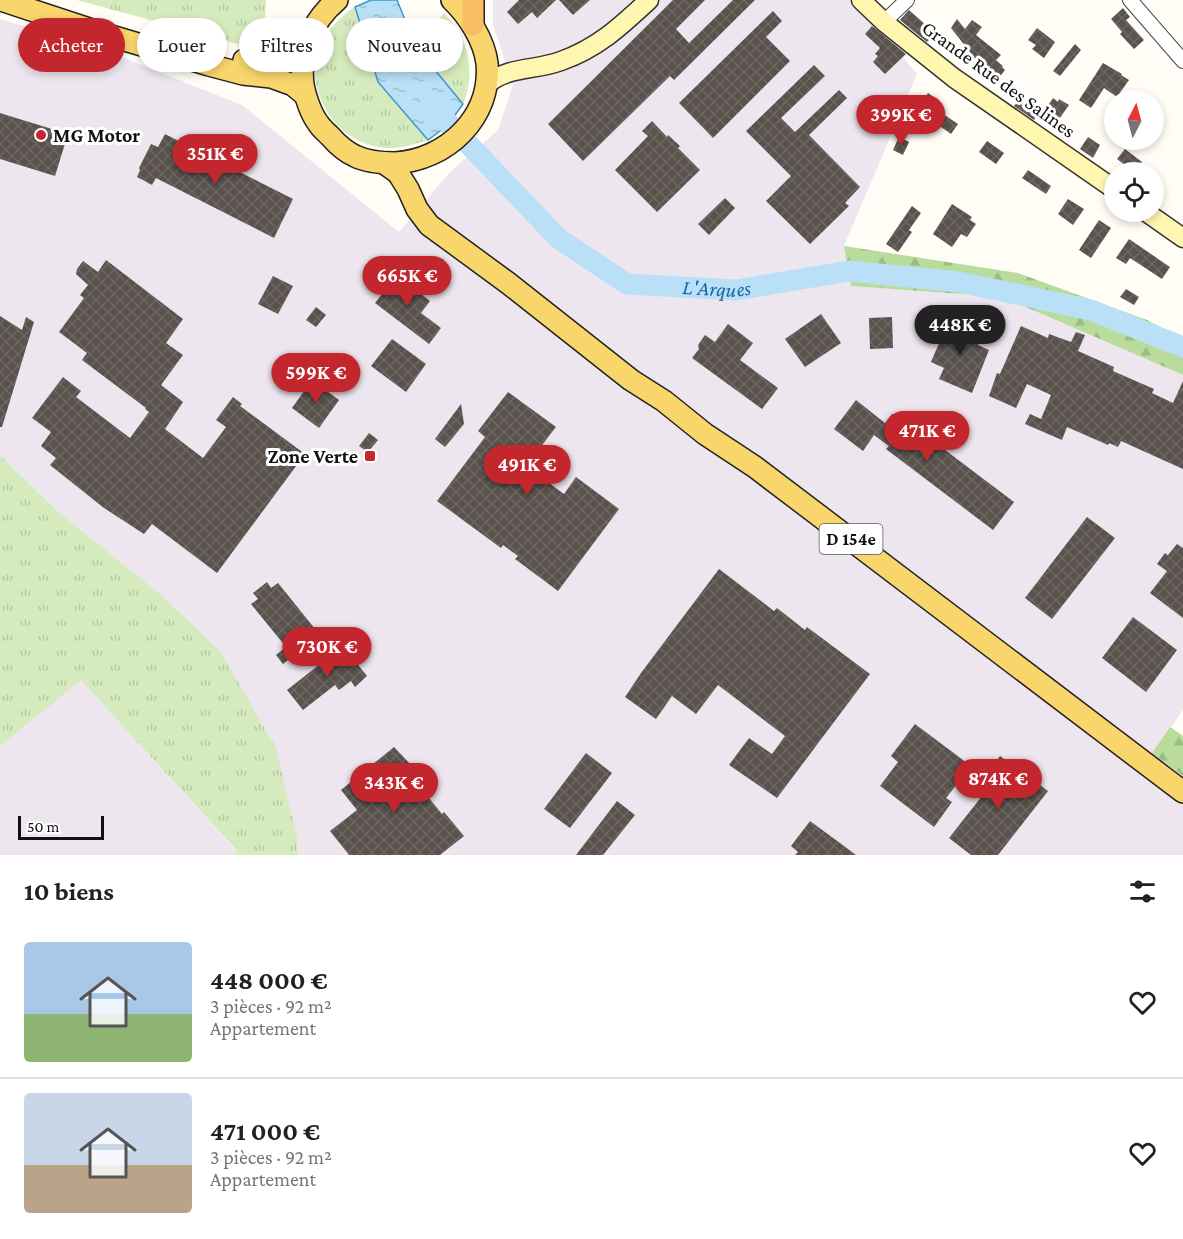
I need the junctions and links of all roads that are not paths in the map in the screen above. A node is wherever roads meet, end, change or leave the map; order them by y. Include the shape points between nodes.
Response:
1 (1, 0) edge
2 (6, 0) edge
3 (337, 0) edge
4 (452, 0) edge
5 (473, 0) edge
6 (649, 0) edge
7 (861, 0) edge
8 (907, 0) edge
9 (1130, 0) edge
10 (320, 18) edge
11 (884, 22) junction
12 (473, 25) junction
13 (484, 51) junction
14 (239, 59) edge
15 (1183, 61) edge
16 (519, 69) junction
17 (302, 72) edge
18 (486, 85) junction
19 (304, 94) junction
20 (431, 154) junction
21 (384, 163) junction
22 (1104, 182) edge
23 (1160, 222) edge
24 (1183, 238) edge
25 (664, 401) junction
26 (1183, 792) edge

1 - 19 main road via 209,65 271,77
2 - 14 main road via 77,14
3 - 10 main road
4 - 12 main road
5 - 12 highway
6 - 16 main road via 590,48 552,64
7 - 11 main road, Grande Rue des Salines
8 - 11 street
9 - 15 street
11 - 22 main road, Grande Rue des Salines via 954,78
12 - 13 main road
13 - 16 main road
13 - 18 main road
16 - 18 main road
17 - 19 main road
18 - 20 main road via 472,121 451,143
19 - 21 main road via 317,123 339,145 354,156
20 - 21 main road via 406,162
20 - 25 main road, D 154e via 419,169 419,180 434,211 630,364
21 - 25 main road, D 154e via 398,173 429,225
23 - 24 main road
25 - 26 main road, D 154e

